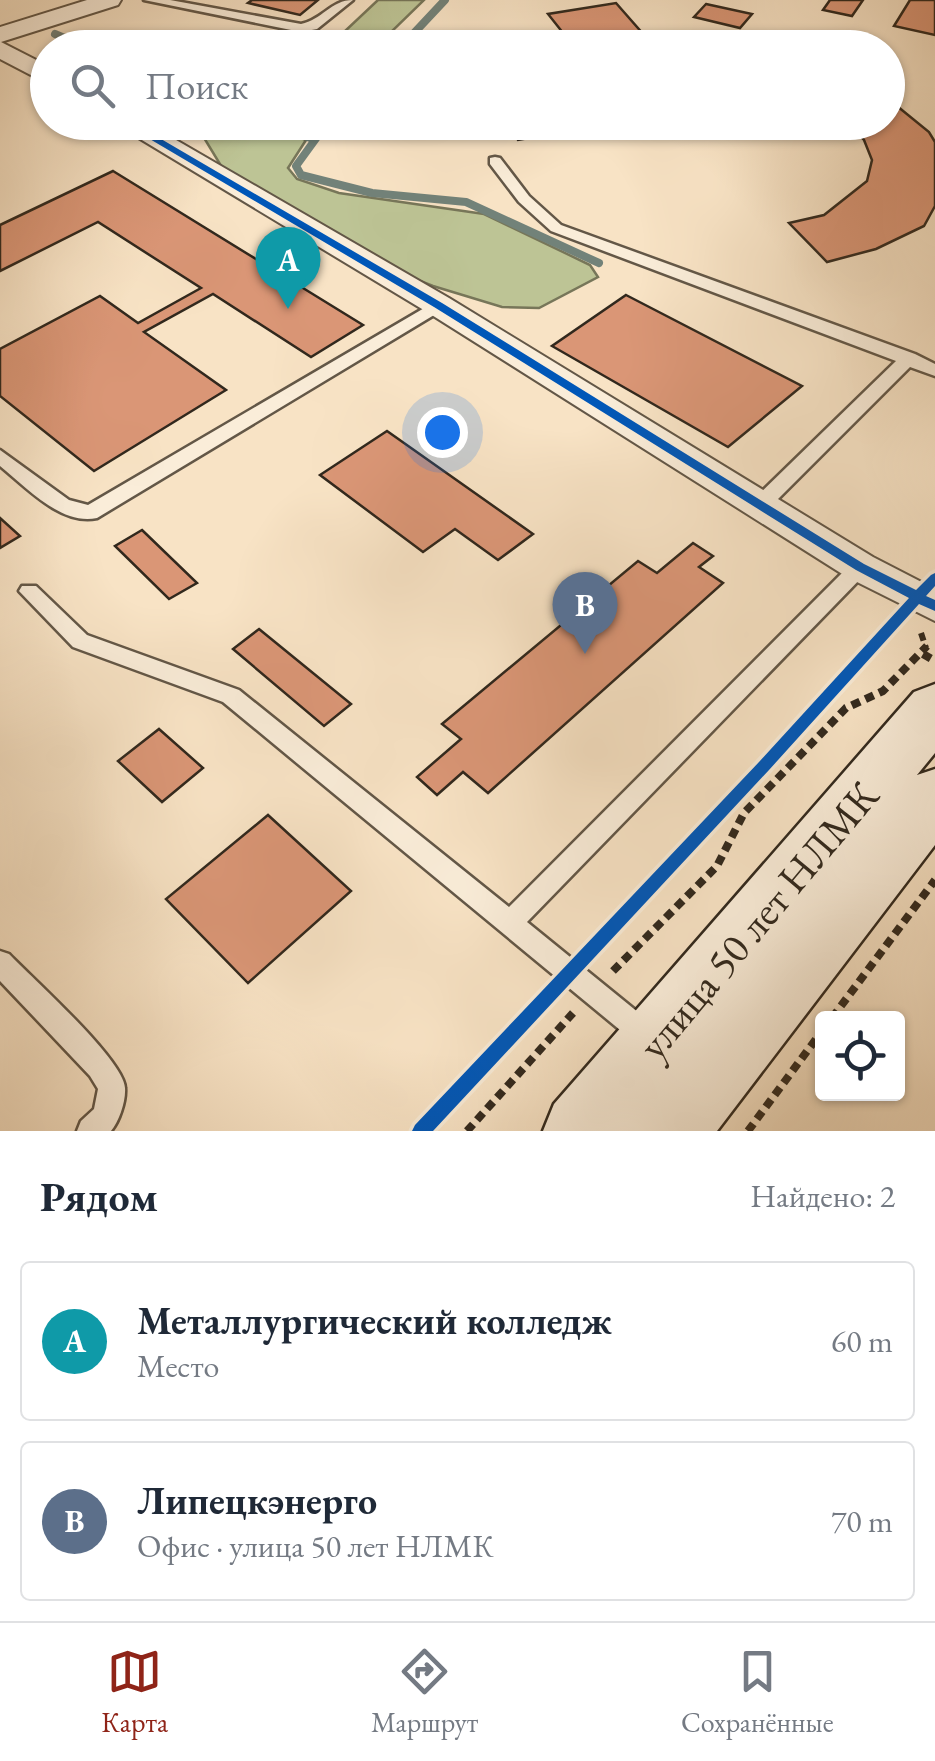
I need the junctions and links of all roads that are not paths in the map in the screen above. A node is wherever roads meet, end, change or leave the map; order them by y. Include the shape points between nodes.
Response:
1 (110, 0) edge
2 (150, 0) edge
3 (347, 0) edge
4 (0, 34) edge
5 (0, 49) edge
6 (30, 66) edge
7 (157, 140) edge
8 (495, 161) dead end
9 (438, 305) junction
10 (908, 358) junction
11 (935, 370) edge
12 (0, 456) edge
13 (760, 505) junction
14 (860, 568) junction
15 (29, 591) dead end
16 (918, 608) edge
17 (929, 682) edge
18 (935, 796) edge
19 (508, 925) junction
20 (0, 963) edge
21 (656, 1043) junction
22 (91, 1131) edge
23 (581, 1131) edge
24 (669, 1131) edge

1 - 4 street
2 - 3 lane via 301,28 314,26
5 - 6 street
7 - 9 street
8 - 10 lane via 556,228
9 - 12 lane via 90,513 62,505
9 - 13 street
10 - 11 lane
10 - 13 lane
13 - 14 street
14 - 16 street
14 - 19 lane
15 - 19 lane via 80,640 230,696
17 - 21 main road, улица 50 лет НЛМК
18 - 24 main road, улица 50 лет НЛМК
19 - 21 lane
20 - 22 lane via 100,1066 112,1087 106,1116
21 - 23 main road, улица 50 лет НЛМК

